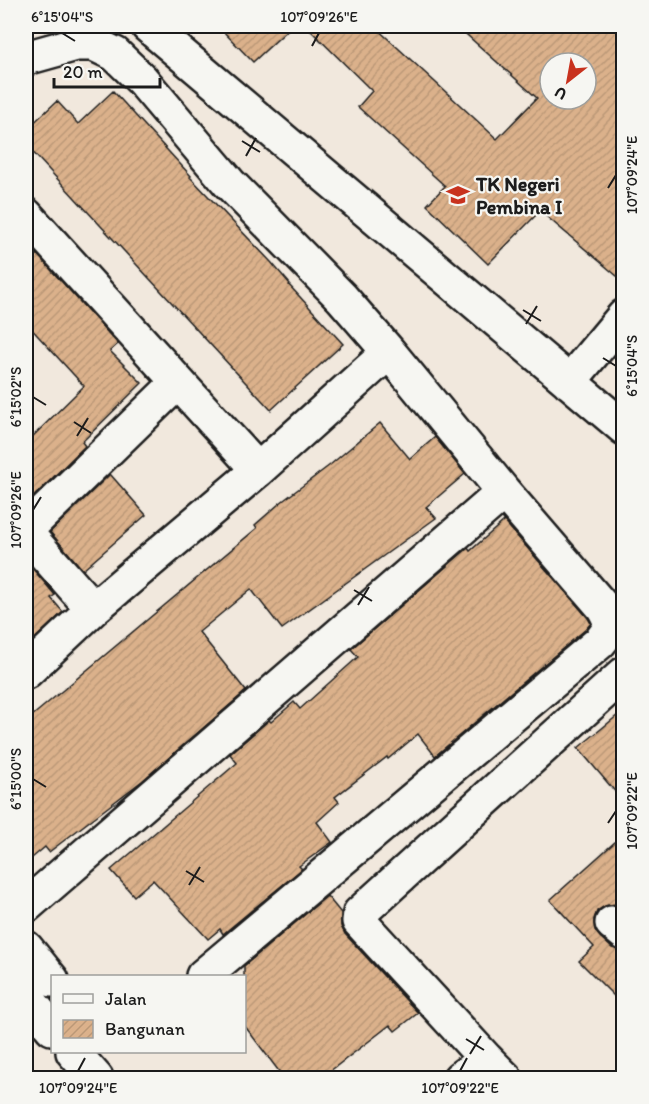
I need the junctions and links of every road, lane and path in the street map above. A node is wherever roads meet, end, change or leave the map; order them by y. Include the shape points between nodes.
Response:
1 (148, 26) edge
2 (26, 58) edge
3 (26, 215) edge
4 (624, 316) edge
5 (389, 352) junction
6 (178, 382) junction
7 (569, 382) junction
8 (624, 428) edge
9 (258, 470) junction
10 (504, 492) junction
11 (26, 531) edge
12 (93, 609) junction
13 (26, 672) edge
14 (624, 674) edge
15 (26, 906) edge
16 (26, 948) edge
17 (204, 975) edge
18 (51, 979) edge
19 (74, 1053) edge
20 (495, 1069) edge
21 (96, 1078) edge
22 (460, 1078) edge

1 - 7 street
2 - 5 street via 76,44 94,44 116,54 229,183
3 - 6 street
4 - 7 street
5 - 9 street
5 - 10 street
6 - 9 street
6 - 11 street
7 - 8 street
9 - 12 street
10 - 15 street
10 - 17 street via 603,607 610,620 609,631
11 - 12 street
12 - 13 street
14 - 20 street via 359,915 359,921
16 - 18 street
19 - 21 street
20 - 22 street

